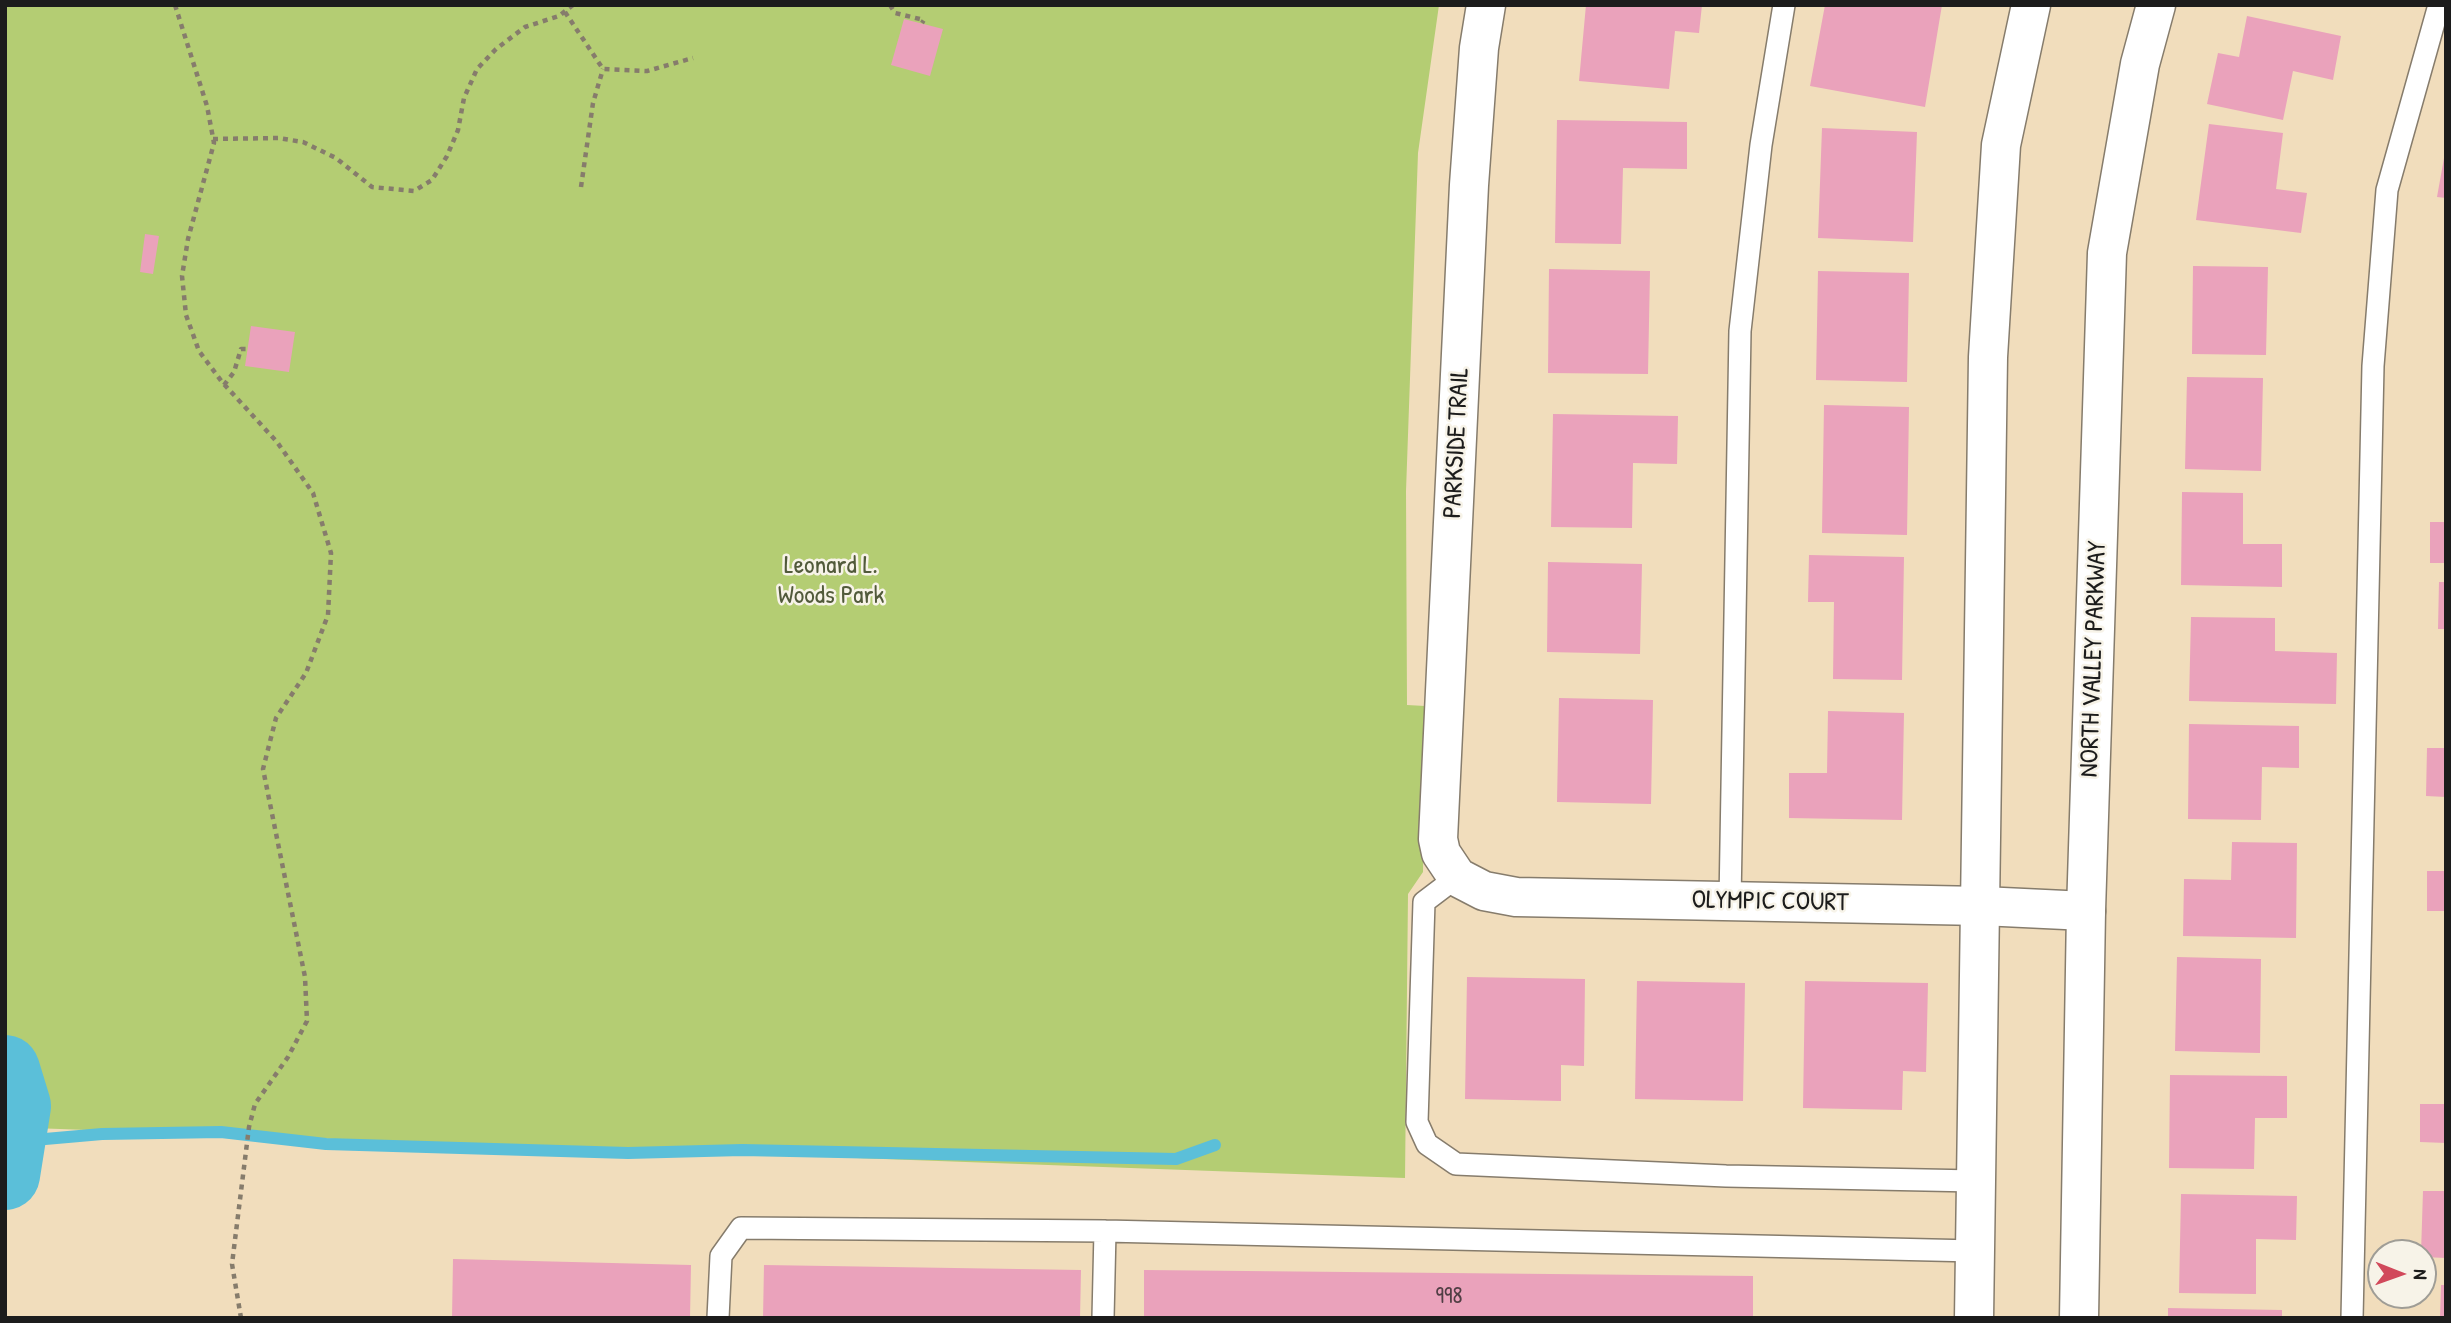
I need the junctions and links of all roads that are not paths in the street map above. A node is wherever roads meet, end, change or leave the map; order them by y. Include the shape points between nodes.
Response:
1 (1486, 5) edge
2 (1784, 5) edge
3 (2031, 5) edge
4 (2156, 5) edge
5 (2439, 5) edge
6 (1457, 877) junction
7 (1730, 901) junction
8 (1982, 906) junction
9 (2086, 911) junction
10 (1975, 1181) junction
11 (1105, 1231) junction
12 (1975, 1251) junction
13 (718, 1318) edge
14 (1103, 1318) edge
15 (1974, 1318) edge
16 (2079, 1318) edge
17 (2352, 1318) edge

1 - 6 street, PARKSIDE TRAIL via 1469,185 1438,839 1441,853
2 - 7 lane via 1761,145 1740,331
3 - 8 street via 2001,145 1988,357
4 - 9 street, NORTH VALLEY PARKWAY via 2140,64 2107,253
5 - 17 lane via 2388,190 2373,366
6 - 7 street, OLYMPIC COURT via 1485,891 1516,897
6 - 10 lane via 1424,902 1417,1122 1427,1144 1456,1164
7 - 8 street, OLYMPIC COURT
8 - 9 street, OLYMPIC COURT
8 - 10 street
9 - 16 street, NORTH VALLEY PARKWAY
10 - 12 street
11 - 12 lane
11 - 13 lane via 741,1228 721,1256
11 - 14 lane
12 - 15 street

